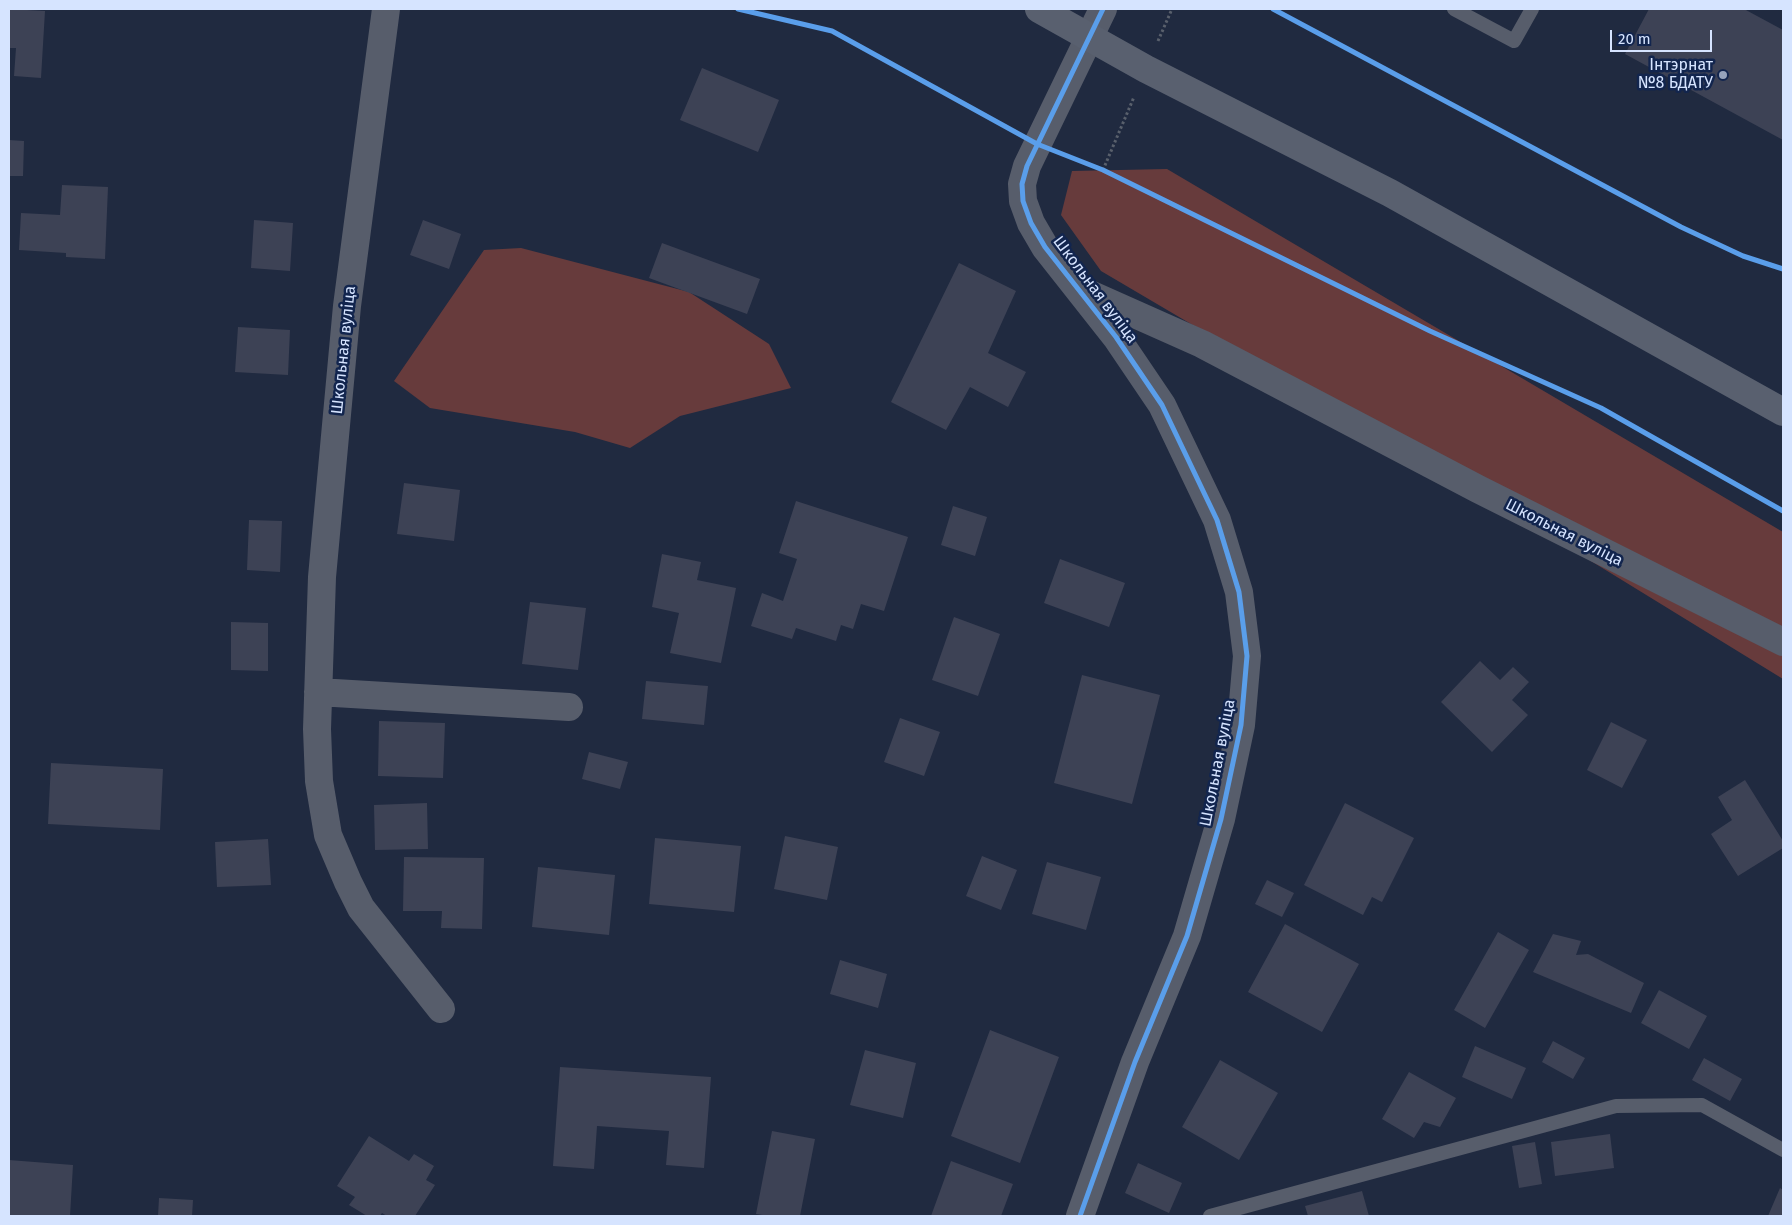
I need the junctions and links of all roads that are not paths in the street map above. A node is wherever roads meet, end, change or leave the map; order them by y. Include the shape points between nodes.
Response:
1 (386, 9) edge
2 (1039, 9) edge
3 (1103, 9) edge
4 (1454, 9) edge
5 (1532, 9) edge
6 (1089, 35) junction
7 (1078, 288) junction
8 (1783, 412) edge
9 (1783, 642) edge
10 (318, 692) junction
11 (569, 707) dead end
12 (440, 1009) dead end
13 (1783, 1150) edge
14 (1080, 1216) edge
15 (1210, 1216) edge

1 - 10 street, Школьная вуліца via 347,306 322,577
2 - 6 main road
3 - 6 street, Школьная вуліца
4 - 5 lane via 1514,41
6 - 7 street, Школьная вуліца via 1037,144 1022,184 1023,201 1031,223 1045,247
6 - 8 main road via 1146,69 1390,193
7 - 9 street, Школьная вуліца via 1202,344 1478,489
7 - 14 street, Школьная вуліца via 1162,405 1217,520 1238,592 1246,656 1241,726 1222,819 1188,936 1135,1062
10 - 11 street
10 - 12 street, Школьная вуліца via 319,781 328,835 361,908
13 - 15 lane via 1702,1105 1616,1106

